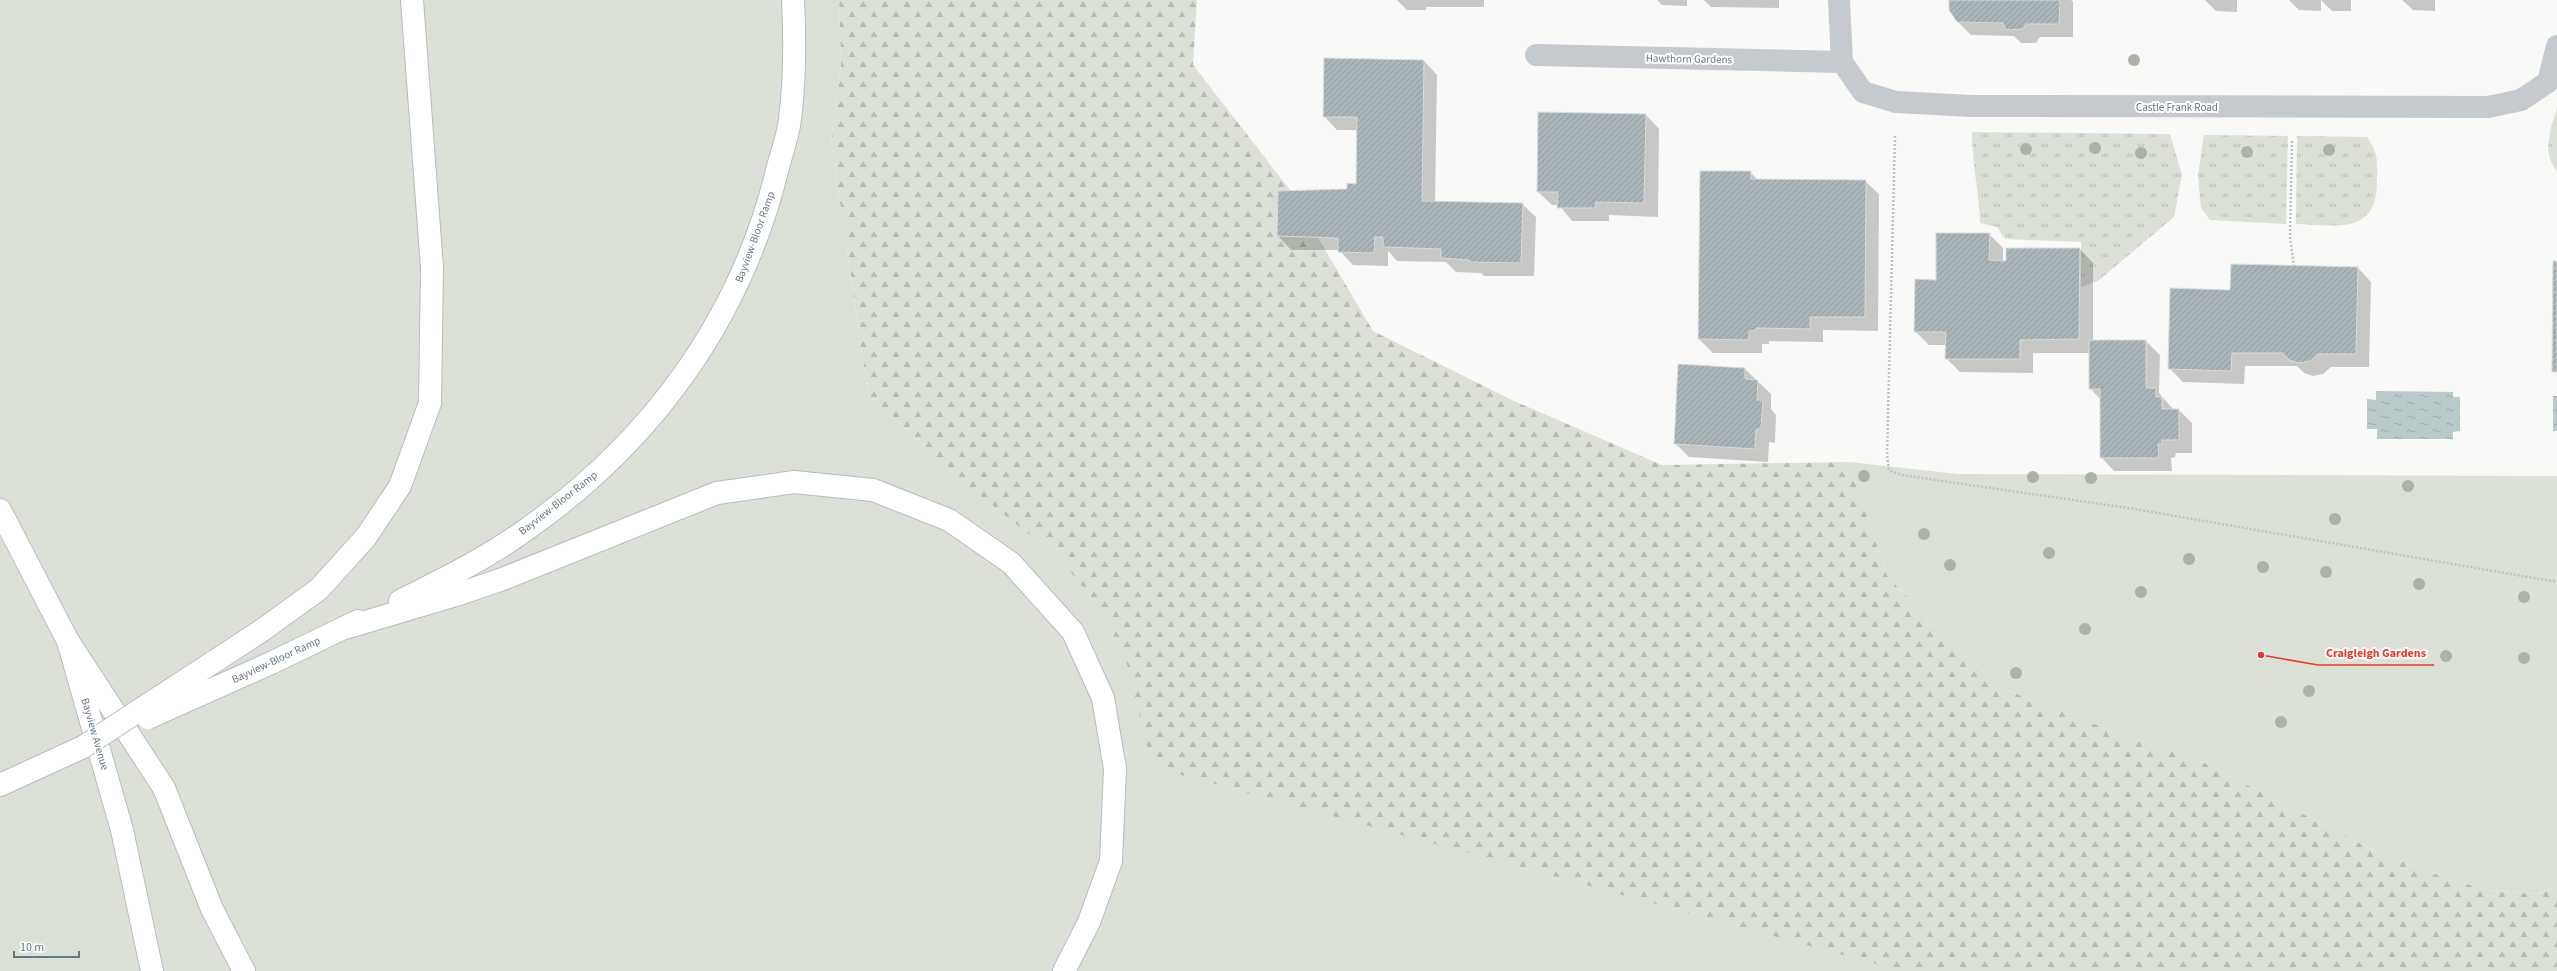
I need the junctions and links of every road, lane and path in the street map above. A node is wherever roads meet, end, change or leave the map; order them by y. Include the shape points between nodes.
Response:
1 (412, 0) edge
2 (793, 0) edge
3 (1839, 0) edge
4 (2557, 46) edge
5 (1536, 55) dead end
6 (1842, 62) junction
7 (1896, 102) junction
8 (2292, 107) junction
9 (2294, 266) dead end
10 (0, 510) edge
11 (2557, 582) edge
12 (345, 628) junction
13 (68, 640) junction
14 (83, 747) junction
15 (0, 785) edge
16 (152, 971) edge
17 (244, 971) edge
18 (1064, 971) edge

1 - 14 main road, bridge via 432,268 430,403 400,486 366,537 319,589 261,631
2 - 12 main road, Bayview-Bloor Ramp via 795,44 790,120 768,209 736,288 709,339 681,380 601,469 527,530 436,583
3 - 6 street
4 - 8 street, Castle Frank Road via 2548,82 2521,100 2488,107
5 - 6 street, Hawthorn Gardens
6 - 7 street, Castle Frank Road via 1863,92
7 - 8 street, Castle Frank Road via 1971,106
7 - 11 path via 1887,455 1889,470 1901,475 2135,509
8 - 9 path via 2290,237
10 - 13 main road, Bayview Avenue
12 - 14 main road, Bayview-Bloor Ramp, bridge
12 - 18 main road via 456,596 500,580 716,493 794,482 873,490 948,520 1011,563 1073,632 1103,698 1115,769 1111,860 1089,922
13 - 16 main road, Bayview Avenue via 122,830
13 - 17 main road via 164,788 212,909
14 - 15 main road, Bayview-Bloor Ramp

